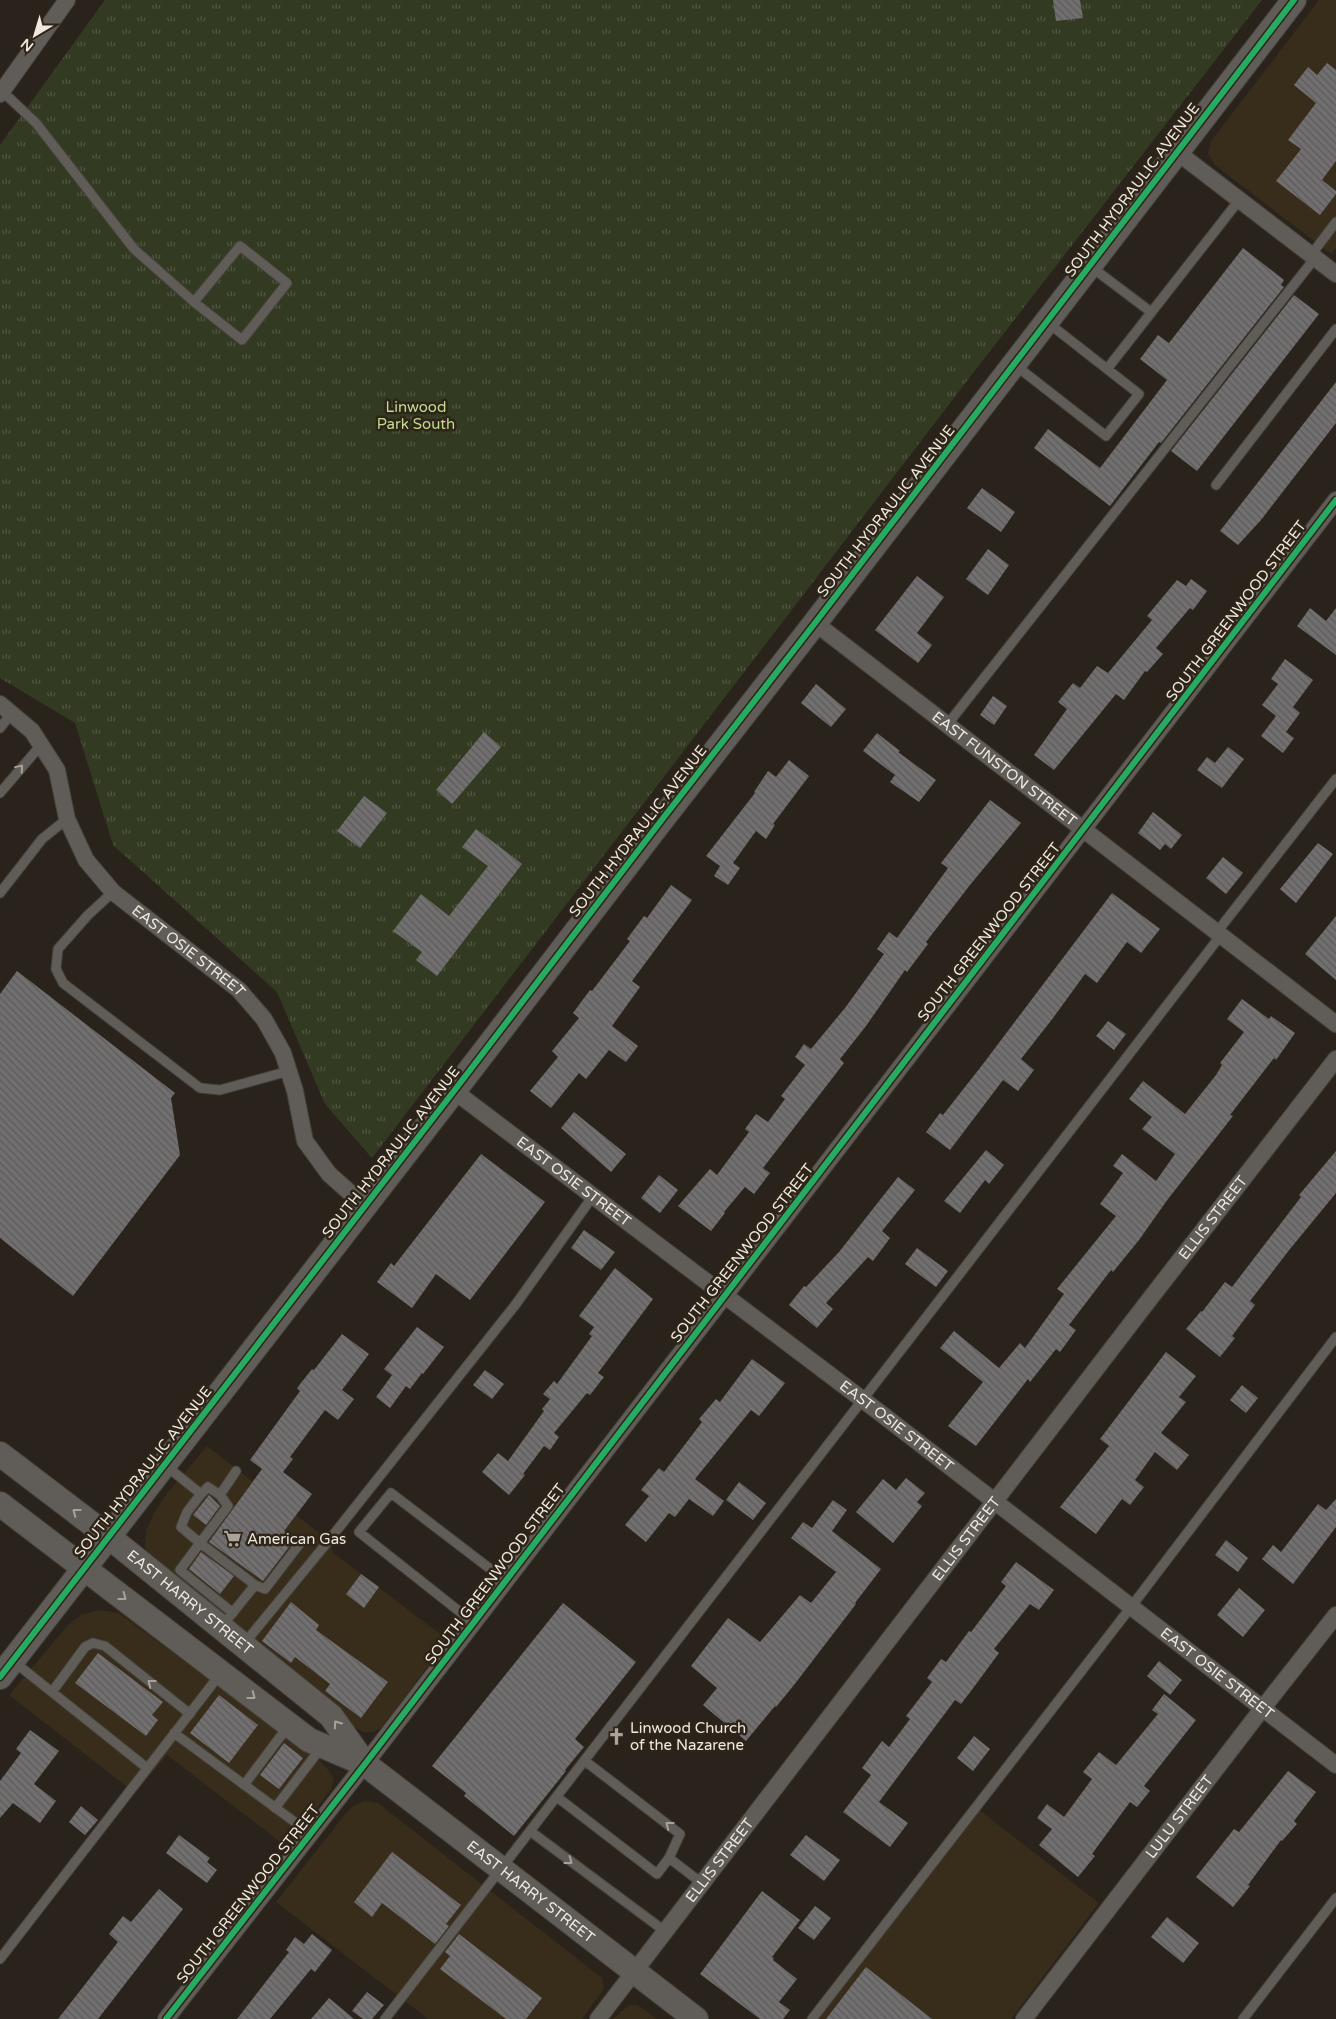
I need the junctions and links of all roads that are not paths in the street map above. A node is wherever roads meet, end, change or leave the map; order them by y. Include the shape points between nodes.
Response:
1 (68, 0) edge
2 (1294, 0) edge
3 (1, 93) edge
4 (1178, 152) junction
5 (1240, 200) junction
6 (1336, 222) edge
7 (1313, 256) junction
8 (1090, 266) junction
9 (1336, 274) edge
10 (194, 302) junction
11 (1151, 312) junction
12 (1047, 322) junction
13 (1336, 329) edge
14 (1014, 364) junction
15 (1107, 369) junction
16 (1216, 485) dead end
17 (1336, 500) edge
18 (815, 623) junction
19 (6, 709) edge
20 (947, 725) junction
21 (0, 728) edge
22 (41, 745) junction
23 (1336, 779) edge
24 (0, 793) edge
25 (67, 818) junction
26 (1084, 830) junction
27 (113, 892) junction
28 (0, 893) edge
29 (1219, 934) junction
30 (1336, 1024) edge
31 (1336, 1059) edge
32 (289, 1071) junction
33 (454, 1091) junction
34 (593, 1196) junction
35 (365, 1206) junction
36 (725, 1295) junction
37 (1336, 1337) edge
38 (864, 1400) junction
39 (0, 1454) edge
40 (165, 1464) junction
41 (236, 1471) dead end
42 (201, 1494) junction
43 (220, 1495) junction
44 (995, 1502) junction
45 (0, 1504) edge
46 (109, 1537) junction
47 (301, 1542) dead end
48 (200, 1543) junction
49 (84, 1568) junction
50 (174, 1578) junction
51 (506, 1581) junction
52 (255, 1585) junction
53 (1130, 1607) junction
54 (1336, 1615) edge
55 (227, 1620) junction
56 (474, 1623) junction
57 (243, 1645) junction
58 (6, 1669) edge
59 (221, 1672) junction
60 (52, 1692) junction
61 (1262, 1709) junction
62 (190, 1714) junction
63 (289, 1724) junction
64 (174, 1734) junction
65 (323, 1746) junction
66 (585, 1760) junction
67 (366, 1764) junction
68 (1336, 1765) edge
69 (147, 1768) junction
70 (244, 1785) junction
71 (557, 1797) junction
72 (275, 1808) junction
73 (530, 1832) junction
74 (310, 1834) junction
75 (669, 1858) junction
76 (501, 1869) junction
77 (703, 1884) junction
78 (1336, 1898) edge
79 (666, 1932) junction
80 (0, 1959) edge
81 (635, 1972) junction
82 (166, 2019) edge
83 (385, 2019) edge
84 (598, 2019) edge
85 (696, 2019) edge
86 (812, 2019) edge
87 (1024, 2019) edge
88 (1244, 2019) edge

1 - 3 street
2 - 4 street, SOUTH HYDRAULIC AVENUE
3 - 10 lane via 36,123 134,249
4 - 5 street
4 - 8 street, SOUTH HYDRAULIC AVENUE
5 - 7 street
5 - 11 lane
6 - 7 lane
7 - 9 street
7 - 20 lane
8 - 11 lane
8 - 12 street, SOUTH HYDRAULIC AVENUE
10 - 10 lane via 240,246 288,283 242,340
11 - 15 lane
12 - 14 street, SOUTH HYDRAULIC AVENUE
12 - 15 lane
13 - 16 lane
14 - 15 lane via 1106,436 1139,394
14 - 18 street, SOUTH HYDRAULIC AVENUE
17 - 26 street, SOUTH GREENWOOD STREET
18 - 20 street, EAST FUNSTON STREET
18 - 33 street, SOUTH HYDRAULIC AVENUE
19 - 21 lane
19 - 22 street, EAST OSIE STREET via 32,731
20 - 26 street, EAST FUNSTON STREET
24 -> 22 lane
22 - 25 street, EAST OSIE STREET via 57,770
23 - 29 lane
25 - 27 street, EAST OSIE STREET via 86,860
25 - 28 lane via 42,839
26 - 29 street, EAST FUNSTON STREET
26 - 36 street, SOUTH GREENWOOD STREET
27 - 32 street, EAST OSIE STREET via 239,990 264,1019
27 - 32 lane via 58,949 56,969 63,983 200,1088 220,1090
29 - 30 street, EAST FUNSTON STREET
29 - 38 lane
31 - 44 street, ELLIS STREET
32 - 35 street, EAST OSIE STREET via 305,1141 329,1174
33 - 34 street, EAST OSIE STREET
33 - 35 street, SOUTH HYDRAULIC AVENUE
34 - 36 street, EAST OSIE STREET
34 - 57 lane via 516,1304
35 - 40 street, SOUTH HYDRAULIC AVENUE
36 - 38 street, EAST OSIE STREET
36 - 51 street, SOUTH GREENWOOD STREET
37 - 53 lane
38 - 44 street, EAST OSIE STREET
38 - 66 lane
46 -> 39 street, EAST HARRY STREET
40 - 42 lane
40 - 46 street, SOUTH HYDRAULIC AVENUE
41 - 43 lane
42 - 43 lane via 208,1487
42 - 48 lane via 181,1527
43 - 48 lane via 228,1506
44 - 53 street, EAST OSIE STREET
44 - 77 street, ELLIS STREET
45 - 49 street, EAST HARRY STREET
46 - 49 street, SOUTH HYDRAULIC AVENUE
46 - 50 street, EAST HARRY STREET
47 - 52 lane via 265,1589
48 - 50 lane
48 - 52 lane
49 - 58 street, SOUTH HYDRAULIC AVENUE
49 -> 59 street, EAST HARRY STREET
50 - 55 street, EAST HARRY STREET
51 - 56 street, SOUTH GREENWOOD STREET
51 - 56 lane via 391,1493 359,1532
52 - 55 lane
53 - 61 street, EAST OSIE STREET
53 - 86 lane
54 - 61 street, LULU STREET
55 - 57 street, EAST HARRY STREET
56 - 67 street, SOUTH GREENWOOD STREET
67 -> 57 street, EAST HARRY STREET via 331,1716
58 - 60 lane
59 - 62 lane
59 -> 63 street, EAST HARRY STREET
62 -> 60 lane via 105,1646 93,1643 85,1647
60 - 69 lane
61 - 68 street, EAST OSIE STREET
61 - 87 street, LULU STREET
62 - 64 lane
63 - 65 street, EAST HARRY STREET
63 - 70 lane
64 - 69 lane
64 - 70 lane
65 - 67 street, EAST HARRY STREET
65 - 72 lane
66 - 71 lane
75 -> 66 lane via 680,1834
67 - 74 street, SOUTH GREENWOOD STREET
67 - 76 street, EAST HARRY STREET
69 - 80 lane
70 - 72 lane
71 - 73 lane
71 - 75 lane via 657,1874
72 - 74 lane
73 - 76 lane
73 -> 79 lane
74 - 82 street, SOUTH GREENWOOD STREET
75 - 77 lane
76 - 81 street, EAST HARRY STREET
76 - 83 lane
77 - 79 street, ELLIS STREET
78 - 88 lane
79 - 81 street, ELLIS STREET
81 - 84 street, ELLIS STREET
81 - 85 street, EAST HARRY STREET

